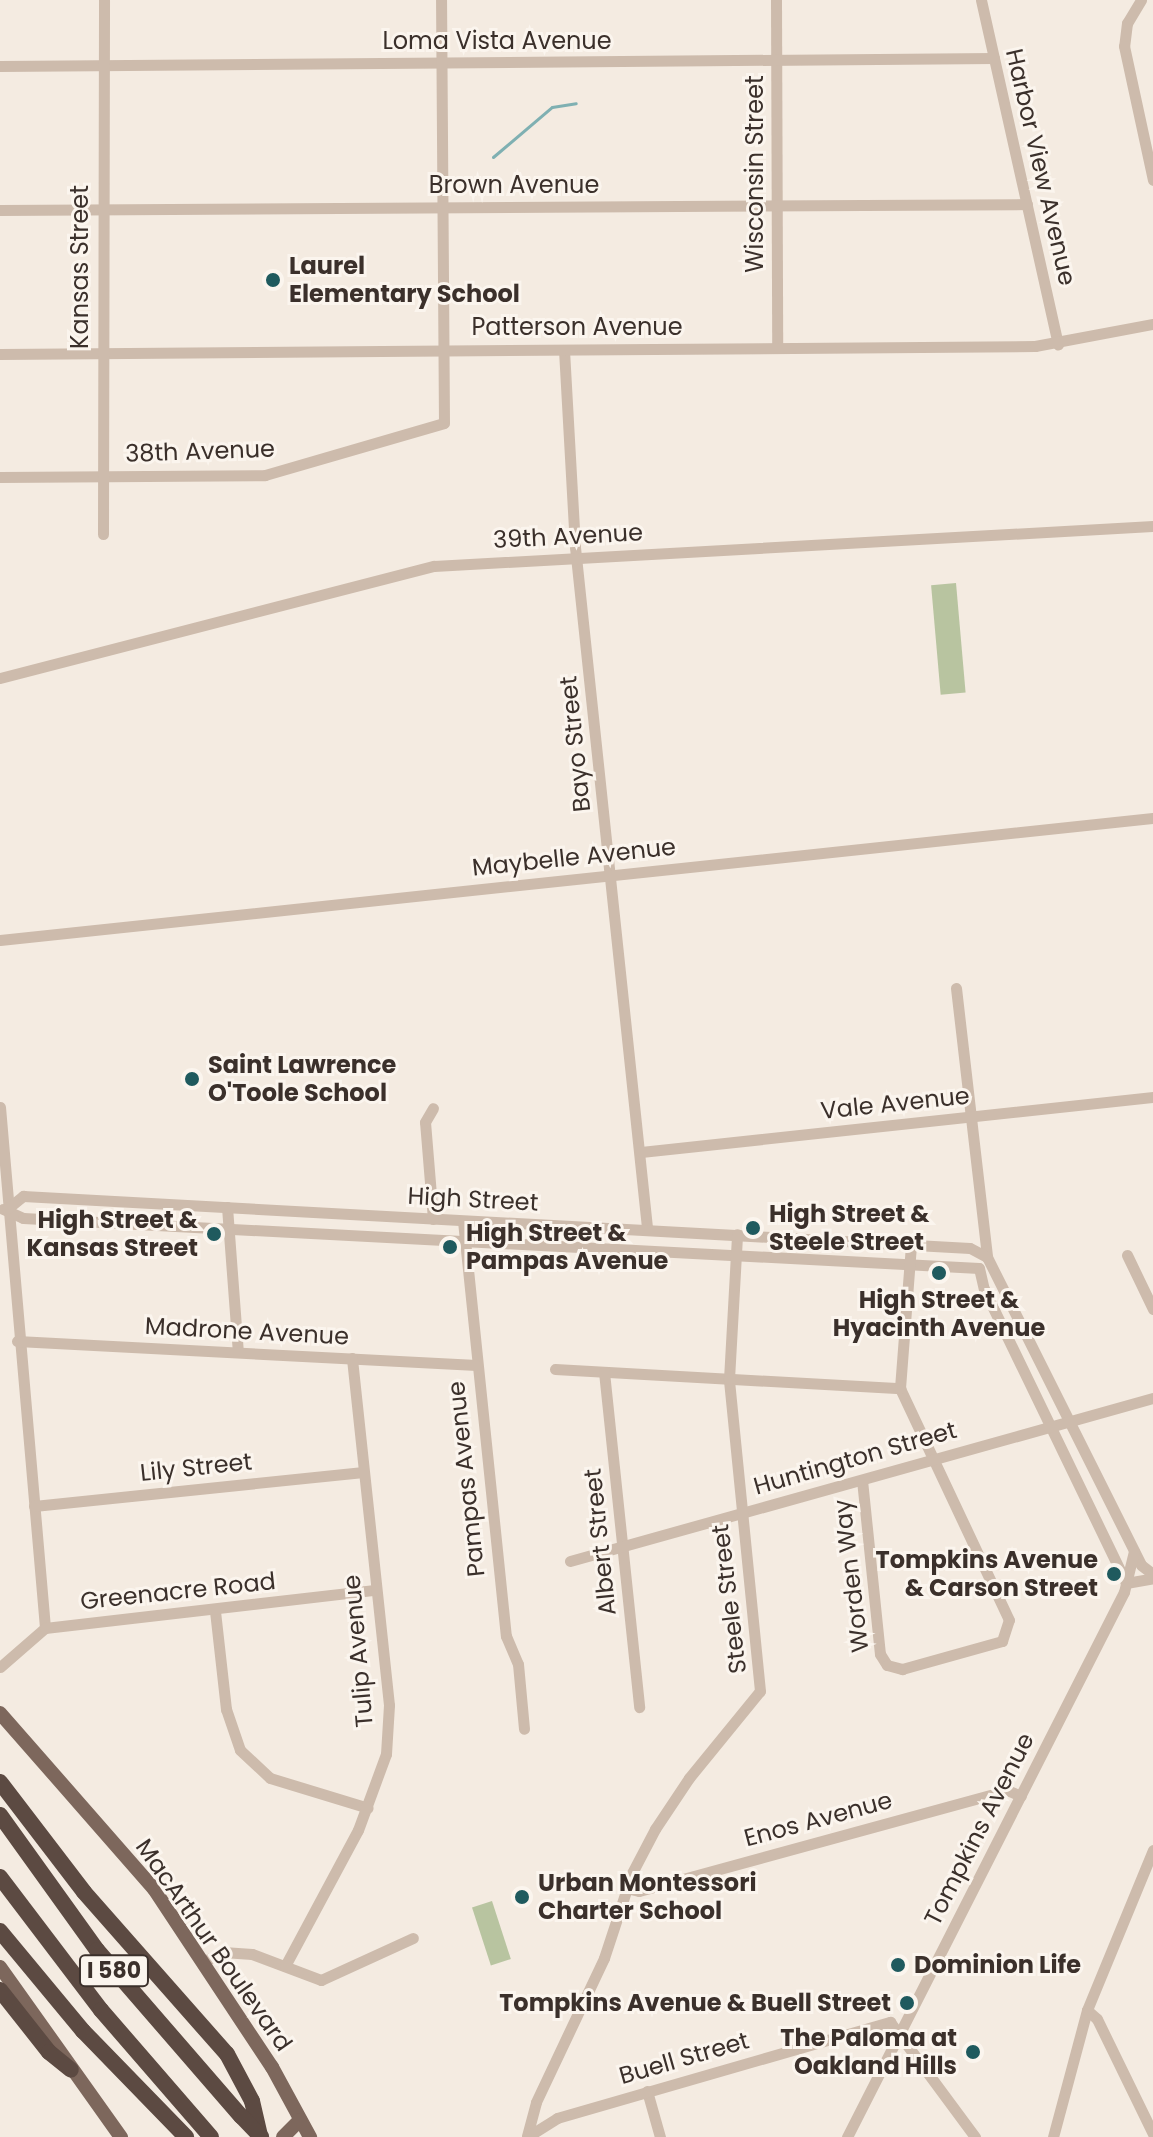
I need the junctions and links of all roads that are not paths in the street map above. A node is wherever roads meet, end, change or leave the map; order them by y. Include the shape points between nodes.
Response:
1 (104, 0) edge
2 (441, 0) edge
3 (776, 0) edge
4 (981, 0) edge
5 (1141, 0) edge
6 (994, 58) junction
7 (776, 61) junction
8 (442, 64) junction
9 (104, 65) junction
10 (0, 66) edge
11 (1153, 180) edge
12 (1027, 204) junction
13 (777, 205) junction
14 (444, 208) junction
15 (103, 209) junction
16 (0, 210) edge
17 (1153, 324) edge
18 (1058, 344) junction
19 (777, 348) junction
20 (443, 350) junction
21 (564, 350) junction
22 (102, 353) junction
23 (0, 354) edge
24 (102, 476) junction
25 (0, 477) edge
26 (1153, 526) edge
27 (103, 534) dead end
28 (577, 557) junction
29 (0, 678) edge
30 (1153, 818) edge
31 (611, 875) junction
32 (0, 940) edge
33 (956, 988) dead end
34 (1153, 1097) edge
35 (0, 1107) edge
36 (433, 1108) dead end
37 (969, 1117) junction
38 (641, 1152) junction
39 (227, 1207) junction
40 (3, 1209) edge
41 (433, 1219) junction
42 (463, 1221) junction
43 (227, 1227) junction
44 (647, 1228) junction
45 (737, 1234) junction
46 (464, 1242) junction
47 (911, 1244) junction
48 (1127, 1255) dead end
49 (736, 1256) junction
50 (987, 1257) junction
51 (910, 1264) junction
52 (979, 1268) junction
53 (1153, 1309) edge
54 (17, 1341) junction
55 (238, 1352) junction
56 (352, 1358) junction
57 (476, 1365) junction
58 (555, 1369) dead end
59 (604, 1372) junction
60 (729, 1379) junction
61 (900, 1388) junction
62 (1153, 1398) edge
63 (1071, 1421) junction
64 (1052, 1426) junction
65 (931, 1459) junction
66 (363, 1472) junction
67 (862, 1480) junction
68 (34, 1506) junction
69 (741, 1514) junction
70 (623, 1548) junction
71 (1134, 1551) junction
72 (570, 1561) dead end
73 (1153, 1576) edge
74 (1126, 1583) junction
75 (375, 1590) junction
76 (215, 1611) junction
77 (45, 1628) junction
78 (0, 1667) edge
79 (639, 1707) dead end
80 (0, 1713) edge
81 (524, 1729) dead end
82 (0, 1782) edge
83 (1021, 1796) junction
84 (368, 1808) junction
85 (0, 1815) edge
86 (1153, 1850) edge
87 (0, 1877) edge
88 (626, 1888) junction
89 (0, 1931) edge
90 (413, 1938) dead end
91 (203, 1962) junction
92 (285, 1966) junction
93 (0, 1967) edge
94 (0, 1990) edge
95 (1087, 2010) junction
96 (901, 2032) junction
97 (71, 2070) junction
98 (647, 2091) junction
99 (300, 2120) junction
100 (1153, 2134) edge
101 (121, 2137) edge
102 (186, 2137) edge
103 (211, 2137) edge
104 (260, 2137) edge
105 (283, 2137) edge
106 (310, 2137) edge
107 (527, 2137) edge
108 (660, 2137) edge
109 (847, 2137) edge
110 (975, 2137) edge
111 (1053, 2137) edge

1 - 9 street, Kansas Street
2 - 8 street
3 - 7 street, Wisconsin Street
4 - 6 street, Harbor View Avenue
5 - 11 street via 1127,23 1124,46
6 - 7 street, Loma Vista Avenue
6 - 12 street, Harbor View Avenue
7 - 8 street, Loma Vista Avenue
7 - 13 street, Wisconsin Street
8 - 9 street, Loma Vista Avenue
8 - 14 street
9 - 10 street, Loma Vista Avenue
9 - 15 street, Kansas Street
12 - 13 street, Brown Avenue
12 - 18 street, Harbor View Avenue
13 - 14 street, Brown Avenue
13 - 19 street, Wisconsin Street
14 - 15 street, Brown Avenue
14 - 20 street
15 - 16 street, Brown Avenue
15 - 22 street, Kansas Street
17 - 18 street, Patterson Avenue
18 - 19 street, Patterson Avenue
19 - 21 street, Patterson Avenue
20 - 21 street, Patterson Avenue
20 - 22 street, Patterson Avenue
20 - 24 street, 38th Avenue via 444,423 265,475
21 - 28 street, Bayo Street
22 - 23 street, Patterson Avenue
22 - 24 street, Kansas Street
24 - 25 street, 38th Avenue
24 - 27 street, Kansas Street
26 - 28 street, 39th Avenue
28 - 29 street, 39th Avenue via 434,566
28 - 31 street, Bayo Street
30 - 31 street, Maybelle Avenue
31 - 32 street, Maybelle Avenue
31 - 38 street, Bayo Street
33 - 37 street
34 - 37 street, Vale Avenue
35 - 40 street
36 - 41 street via 425,1122
37 - 38 street, Vale Avenue
37 - 50 street
38 - 44 street, Bayo Street
39 - 40 street, High Street via 23,1196
39 - 41 street, High Street
39 - 43 street
40 - 43 street, High Street via 23,1218
40 - 54 street
41 - 42 street, High Street
42 - 44 street, High Street
42 - 46 street, Pampas Avenue
43 - 46 street, High Street
43 - 55 street
44 - 45 street, High Street
45 - 47 street, High Street
45 - 49 street, Steele Street
46 - 49 street, High Street
46 - 57 street, Pampas Avenue
47 - 50 street, High Street via 971,1248
47 - 51 street
48 - 53 street
49 - 51 street, High Street
49 - 60 street, Steele Street
50 - 52 street
50 - 63 street
51 - 52 street, High Street
51 - 61 street
52 - 64 street via 984,1289
54 - 55 street, Madrone Avenue
54 - 68 street
55 - 56 street, Madrone Avenue
56 - 57 street, Madrone Avenue
56 - 66 street, Tulip Avenue
57 - 81 street, Pampas Avenue via 506,1636 518,1664
58 - 59 street
59 - 60 street
59 - 70 street, Albert Street
60 - 61 street
60 - 69 street, Steele Street
61 - 65 street
62 - 63 street, Huntington Street
63 - 64 street, Huntington Street
63 - 71 street
64 - 65 street, Huntington Street
64 - 74 street
65 - 67 street, Huntington Street
65 - 67 street, Worden Way via 1006,1612 1009,1632 1002,1641 902,1669 887,1665 880,1654
66 - 68 street, Lily Street
66 - 75 street, Tulip Avenue
67 - 69 street, Huntington Street
68 - 77 street
69 - 70 street, Huntington Street
69 - 88 street, Steele Street via 760,1691 672,1802
70 - 72 street, Huntington Street
70 - 79 street, Albert Street
71 - 73 street
71 - 74 street, Tompkins Avenue
73 - 74 street
74 - 83 street, Tompkins Avenue
75 - 76 street, Greenacre Road
75 - 84 street, Tulip Avenue via 389,1729
76 - 77 street, Greenacre Road
76 - 84 street via 226,1709 240,1750 270,1778
77 - 78 street
80 - 91 main road, MacArthur Boulevard via 132,1860
82 - 104 highway via 84,1892 227,2054 252,2101
83 - 88 street, Enos Avenue via 1007,1790 639,1891
83 - 96 street, Tompkins Avenue
84 - 92 street, Tulip Avenue
85 - 104 highway, I 580, bridge via 115,1972
86 - 95 street
87 - 103 highway, I 580 via 101,2010
88 - 107 street, Steele Street via 604,1958 536,2102
89 - 102 highway via 83,2031
90 - 92 street via 334,1978 321,1980
91 - 92 street via 234,1951
91 - 99 main road, MacArthur Boulevard
93 - 97 main road
94 - 97 highway via 49,2052
95 - 100 street via 1097,2019
95 - 111 street
96 - 98 street, Buell Street via 890,2022
96 - 109 street, Tompkins Avenue
96 - 110 street
97 - 101 main road
98 - 107 street, Buell Street via 557,2118
98 - 108 street
99 - 105 main road
99 - 106 main road, MacArthur Boulevard

